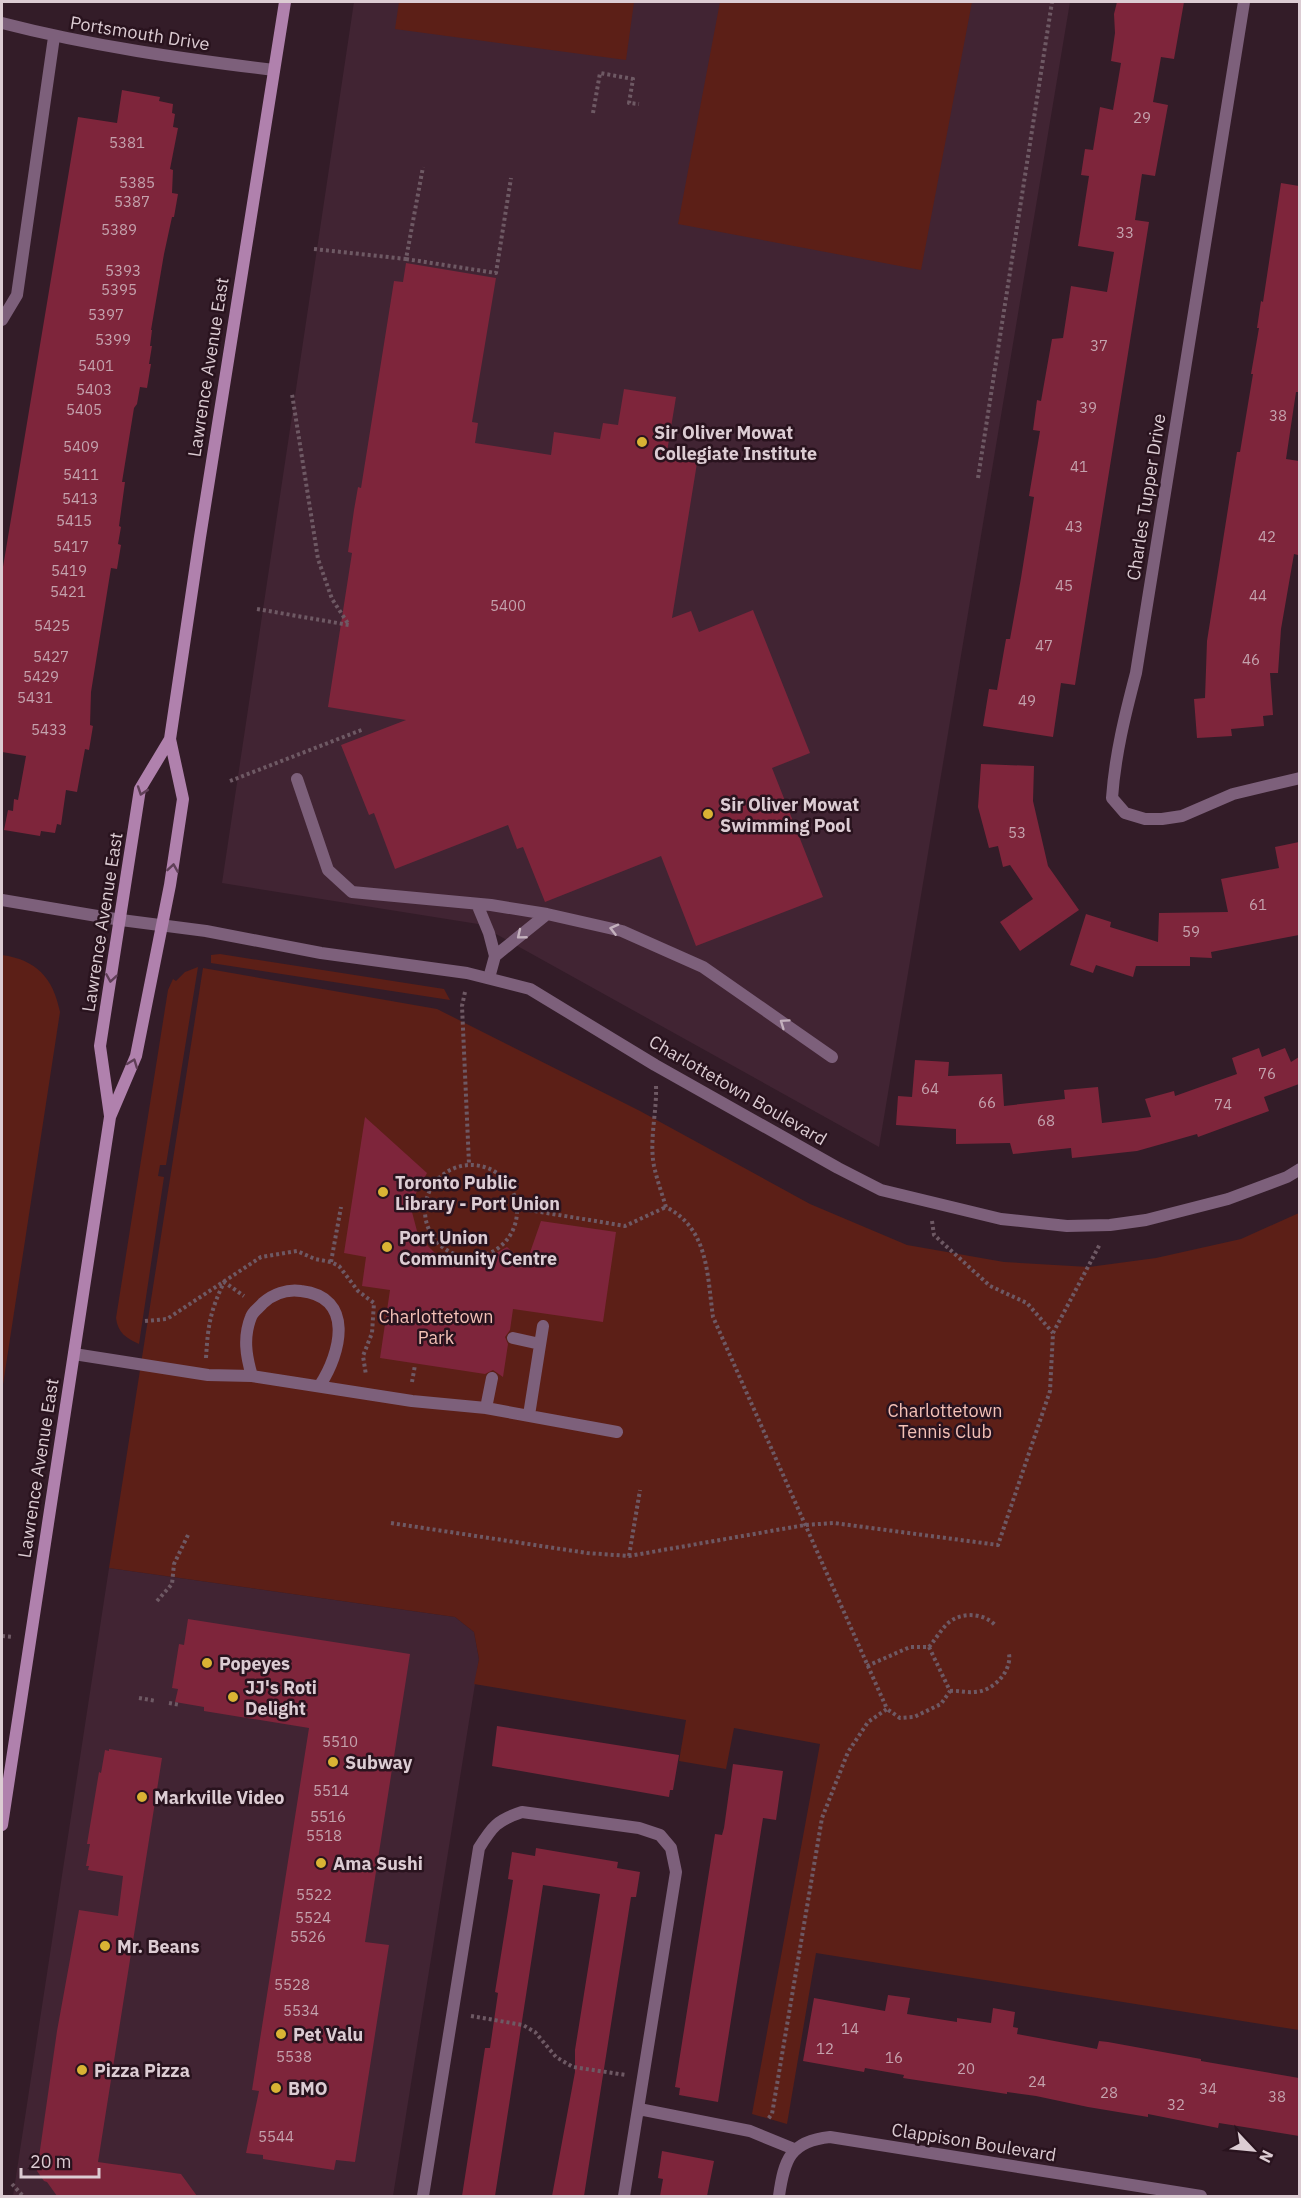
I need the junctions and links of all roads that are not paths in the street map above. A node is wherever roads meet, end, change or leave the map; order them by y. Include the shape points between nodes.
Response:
1 (285, 2) edge
2 (1244, 2) edge
3 (2, 23) edge
4 (54, 37) junction
5 (274, 70) junction
6 (2, 320) edge
7 (170, 739) junction
8 (1299, 778) edge
9 (297, 779) dead end
10 (2, 900) edge
11 (477, 904) junction
12 (547, 914) junction
13 (120, 920) junction
14 (162, 925) junction
15 (495, 956) junction
16 (489, 978) junction
17 (832, 1057) dead end
18 (110, 1117) junction
19 (1299, 1169) edge
20 (543, 1326) dead end
21 (513, 1338) dead end
22 (540, 1344) junction
23 (74, 1354) junction
24 (252, 1376) junction
25 (492, 1378) dead end
26 (320, 1385) junction
27 (486, 1408) junction
28 (529, 1415) junction
29 (617, 1432) dead end
30 (2, 1825) edge
31 (639, 2109) junction
32 (794, 2149) junction
33 (423, 2196) edge
34 (624, 2196) edge
35 (779, 2196) edge
36 (1201, 2196) edge

1 - 5 main road, Lawrence Avenue East
2 - 8 street, Charles Tupper Drive via 1136,673 1121,728 1112,798 1125,813 1162,819 1182,816 1233,794
3 - 4 street, Portsmouth Drive
4 - 5 street, Portsmouth Drive
4 - 6 street via 17,295
5 - 7 main road, Lawrence Avenue East
7 -> 13 main road, Lawrence Avenue East via 140,789
14 -> 7 main road, Lawrence Avenue East via 183,799
9 - 11 street via 328,870 352,892
10 - 13 street, Charlottetown Boulevard
11 - 12 street
11 - 15 street
12 -> 15 street
17 -> 12 street via 703,967 622,931
13 - 14 street, Charlottetown Boulevard
13 -> 18 main road, Lawrence Avenue East via 100,1046
14 - 16 street, Charlottetown Boulevard
18 -> 14 main road, Lawrence Avenue East via 136,1056
15 - 16 street
16 - 19 street, Charlottetown Boulevard via 530,989 655,1065 881,1190 1001,1219 1068,1226 1146,1220 1228,1199
18 - 23 main road, Lawrence Avenue East
20 - 22 street
21 - 22 street
22 - 28 street
23 - 24 street via 208,1375
23 - 30 main road, Lawrence Avenue East
24 - 26 street
24 - 26 street via 246,1356 246,1333 252,1314 271,1296 295,1290 316,1293 330,1304 339,1323 338,1348
25 - 27 street
26 - 27 street via 412,1401
27 - 28 street
28 - 29 street
31 - 32 street via 750,2131
31 - 33 street via 676,1872 671,1848 660,1834 639,1828 522,1812 504,1818 491,1828 479,1848
31 - 34 street
32 - 35 street via 785,2166
32 - 36 street, Clappison Boulevard via 814,2139 830,2137

